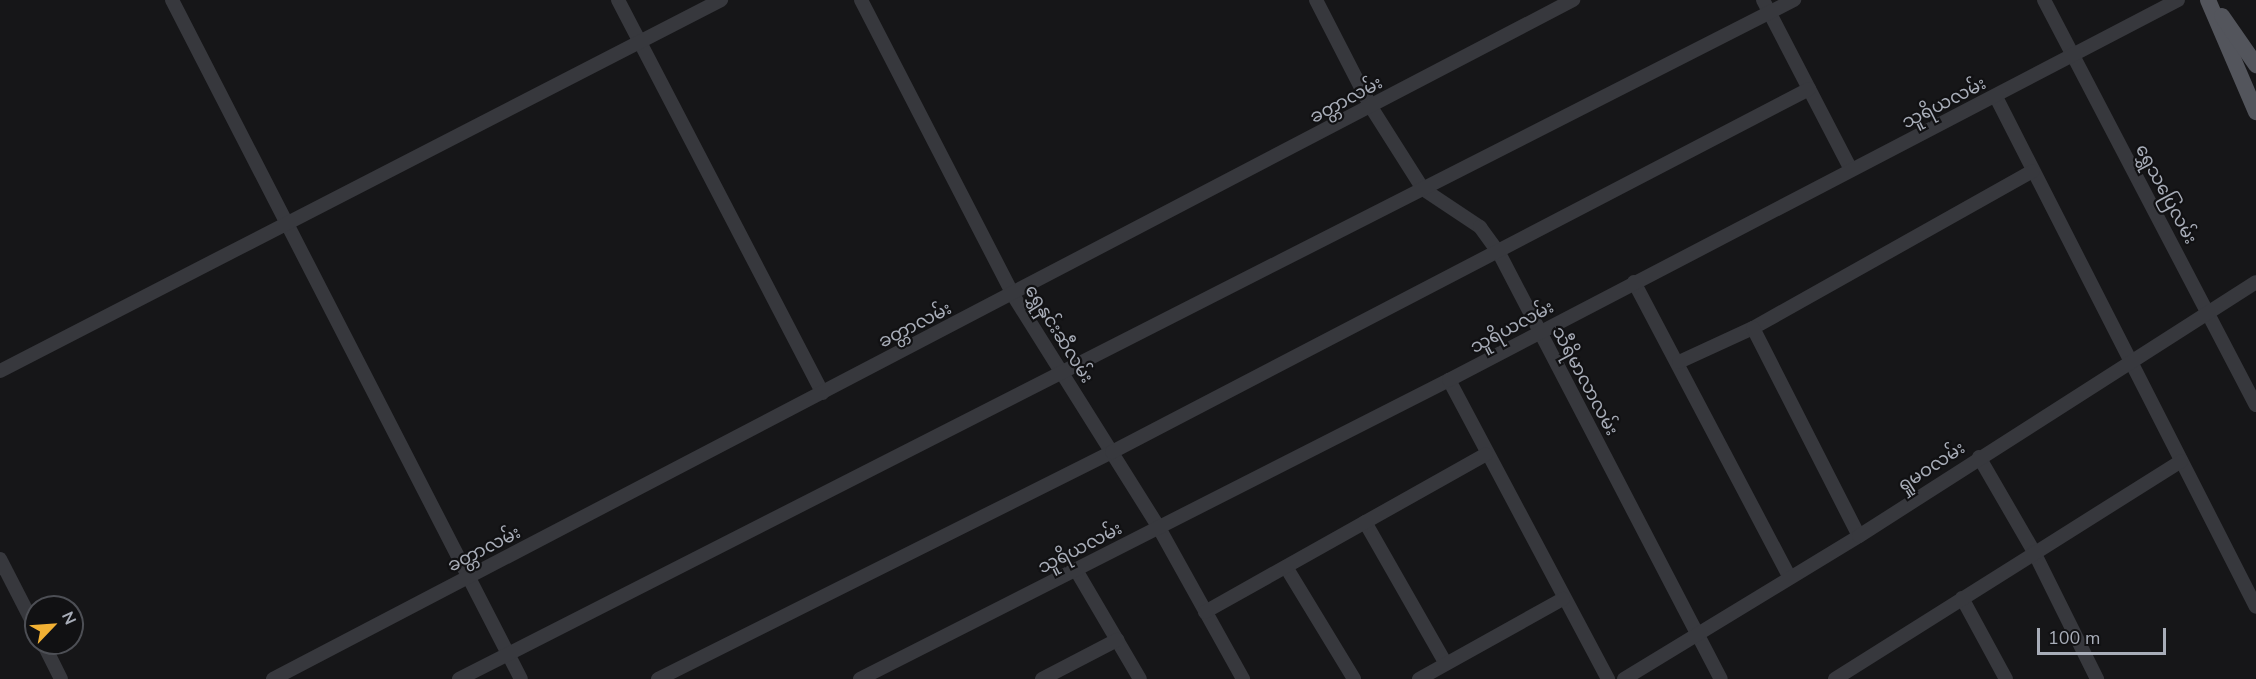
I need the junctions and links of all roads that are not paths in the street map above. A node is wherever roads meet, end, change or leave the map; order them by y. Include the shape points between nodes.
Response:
1 (172, 0) edge
2 (618, 0) edge
3 (721, 0) edge
4 (861, 0) edge
5 (1573, 0) edge
6 (1763, 0) edge
7 (1794, 0) edge
8 (2044, 0) edge
9 (2178, 0) edge
10 (2209, 0) edge
11 (1319, 1) edge
12 (1770, 14) junction
13 (641, 42) junction
14 (2075, 57) junction
15 (2256, 64) edge
16 (1809, 89) junction
17 (1996, 97) junction
18 (1371, 107) junction
19 (2256, 112) edge
20 (1851, 170) junction
21 (2033, 171) junction
22 (1423, 189) junction
23 (287, 224) junction
24 (1499, 253) junction
25 (1634, 282) junction
26 (2256, 282) edge
27 (1013, 295) junction
28 (2208, 312) junction
29 (1753, 328) junction
30 (1539, 334) junction
31 (1679, 362) junction
32 (2131, 363) junction
33 (0, 371) edge
34 (1062, 373) junction
35 (1449, 381) junction
36 (823, 393) junction
37 (2256, 405) edge
38 (1112, 452) junction
39 (1486, 454) junction
40 (1979, 457) junction
41 (2181, 461) junction
42 (1365, 522) junction
43 (1159, 528) junction
44 (1859, 536) junction
45 (2034, 552) junction
46 (0, 559) edge
47 (1286, 567) junction
48 (1076, 570) junction
49 (1789, 576) junction
50 (469, 577) junction
51 (1563, 598) junction
52 (1962, 598) junction
53 (24, 606) edge
54 (2256, 608) edge
55 (1205, 612) junction
56 (1698, 634) junction
57 (1117, 640) junction
58 (508, 654) junction
59 (49, 655) edge
60 (1446, 664) junction
61 (1839, 678) edge
62 (61, 679) edge
63 (273, 679) edge
64 (459, 679) edge
65 (521, 679) edge
66 (658, 679) edge
67 (860, 679) edge
68 (1042, 679) edge
69 (1140, 679) edge
70 (1243, 679) edge
71 (1354, 679) edge
72 (1419, 679) edge
73 (1608, 679) edge
74 (1624, 679) edge
75 (1721, 679) edge
76 (2006, 679) edge
77 (2097, 679) edge

1 - 23 street
2 - 13 street
3 - 13 street
4 - 27 street, ရွှေနှင်းဆီလမ်း
5 - 18 street, ခတ္တာလမ်း
6 - 12 street
7 - 12 street
8 - 14 street, ရွှေသပြေလမ်း
9 - 14 street, သူရိယလမ်း
10 - 15 main road
10 - 19 main road
11 - 18 street, သီရိမာလာလမ်း
12 - 16 street
12 - 22 street
13 - 23 street
13 - 36 street
14 - 17 street, သူရိယလမ်း
14 - 28 street, ရွှေသပြေလမ်း
16 - 20 street
16 - 24 street
17 - 20 street, သူရိယလမ်း
17 - 21 street
18 - 22 street, သီရိမာလာလမ်း
18 - 27 street, ခတ္တာလမ်း
20 - 25 street, သူရိယလမ်း
21 - 29 street
21 - 32 street
22 - 24 street, သီရိမာလာလမ်း via 1479,227
22 - 34 street
23 - 33 street
23 - 50 street
24 - 30 street, သီရိမာလာလမ်း
24 - 38 street
25 - 30 street, သူရိယလမ်း
25 - 31 street
26 - 28 street, ရှုမဝလမ်း
27 - 34 street, ရွှေနှင်းဆီလမ်း
27 - 36 street, ခတ္တာလမ်း
28 - 32 street, ရှုမဝလမ်း
28 - 37 street, ရွှေသပြေလမ်း
29 - 31 street
29 - 44 street
30 - 35 street, သူရိယလမ်း
30 - 56 street, သီရိမာလာလမ်း
31 - 49 street
32 - 40 street, ရှုမဝလမ်း
32 - 41 street
34 - 38 street, ရွှေနှင်းဆီလမ်း
34 - 58 street
35 - 39 street
35 - 43 street, သူရိယလမ်း
36 - 50 street, ခတ္တာလမ်း
38 - 43 street, ရွှေနှင်းဆီလမ်း
38 - 66 street
39 - 42 street
39 - 51 street
40 - 44 street, ရှုမဝလမ်း
40 - 45 street
41 - 45 street
41 - 54 street
42 - 47 street
42 - 60 street
43 - 48 street, သူရိယလမ်း
43 - 55 street, ရွှေနှင်းဆီလမ်း
44 - 49 street, ရှုမဝလမ်း
45 - 52 street
45 - 77 street
46 - 53 street
47 - 55 street
47 - 71 street
48 - 57 street
48 - 67 street, သူရိယလမ်း
49 - 56 street, ရှုမဝလမ်း
50 - 58 street
50 - 63 street, ခတ္တာလမ်း
51 - 60 street
51 - 73 street
52 - 61 street
52 - 76 street
55 - 70 street, ရွှေနှင်းဆီလမ်း
56 - 74 street, ရှုမဝလမ်း
56 - 75 street, သီရိမာလာလမ်း
57 - 68 street
57 - 69 street
58 - 64 street
58 - 65 street
59 - 62 street
60 - 72 street

